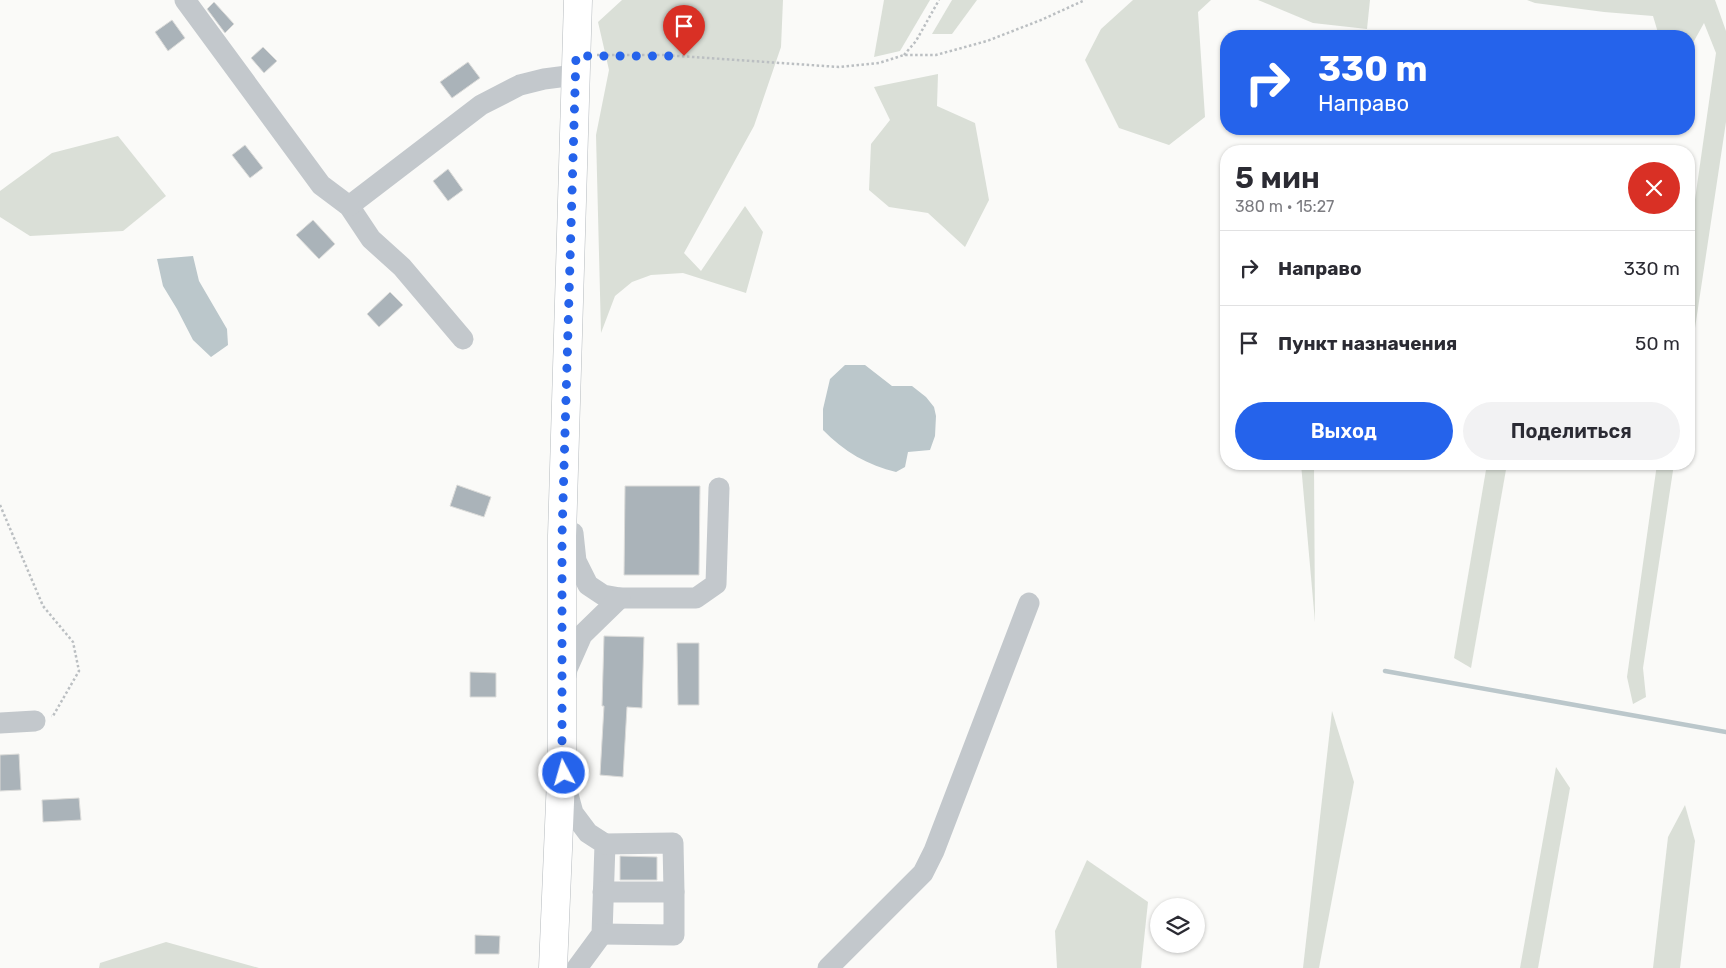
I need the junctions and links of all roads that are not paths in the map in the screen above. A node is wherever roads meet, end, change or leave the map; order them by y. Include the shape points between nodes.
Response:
1 (185, 0) edge
2 (578, 0) edge
3 (576, 65) junction
4 (348, 206) junction
5 (463, 339) dead end
6 (565, 424) junction
7 (718, 488) dead end
8 (620, 598) junction
9 (1029, 604) dead end
10 (562, 707) junction
11 (35, 721) road end
12 (0, 723) edge
13 (562, 755) junction
14 (605, 844) junction
15 (603, 892) junction
16 (674, 892) junction
17 (602, 934) junction
18 (554, 968) edge
19 (577, 968) edge
20 (828, 968) edge

1 - 4 lane via 321,185
2 - 3 main road
3 - 4 lane via 520,85 481,105
3 - 6 main road
4 - 5 lane via 371,239 402,267
6 - 8 lane via 576,561 588,585 603,595
6 - 10 main road
7 - 8 lane via 716,584 696,598
8 - 10 lane via 582,634 567,669
9 - 20 lane via 923,873
10 - 13 main road
11 - 12 lane
13 - 14 lane via 573,813 588,833
13 - 18 main road
14 - 15 lane
14 - 16 lane via 673,843
15 - 16 lane
15 - 17 lane
16 - 17 lane via 674,935
17 - 19 lane

